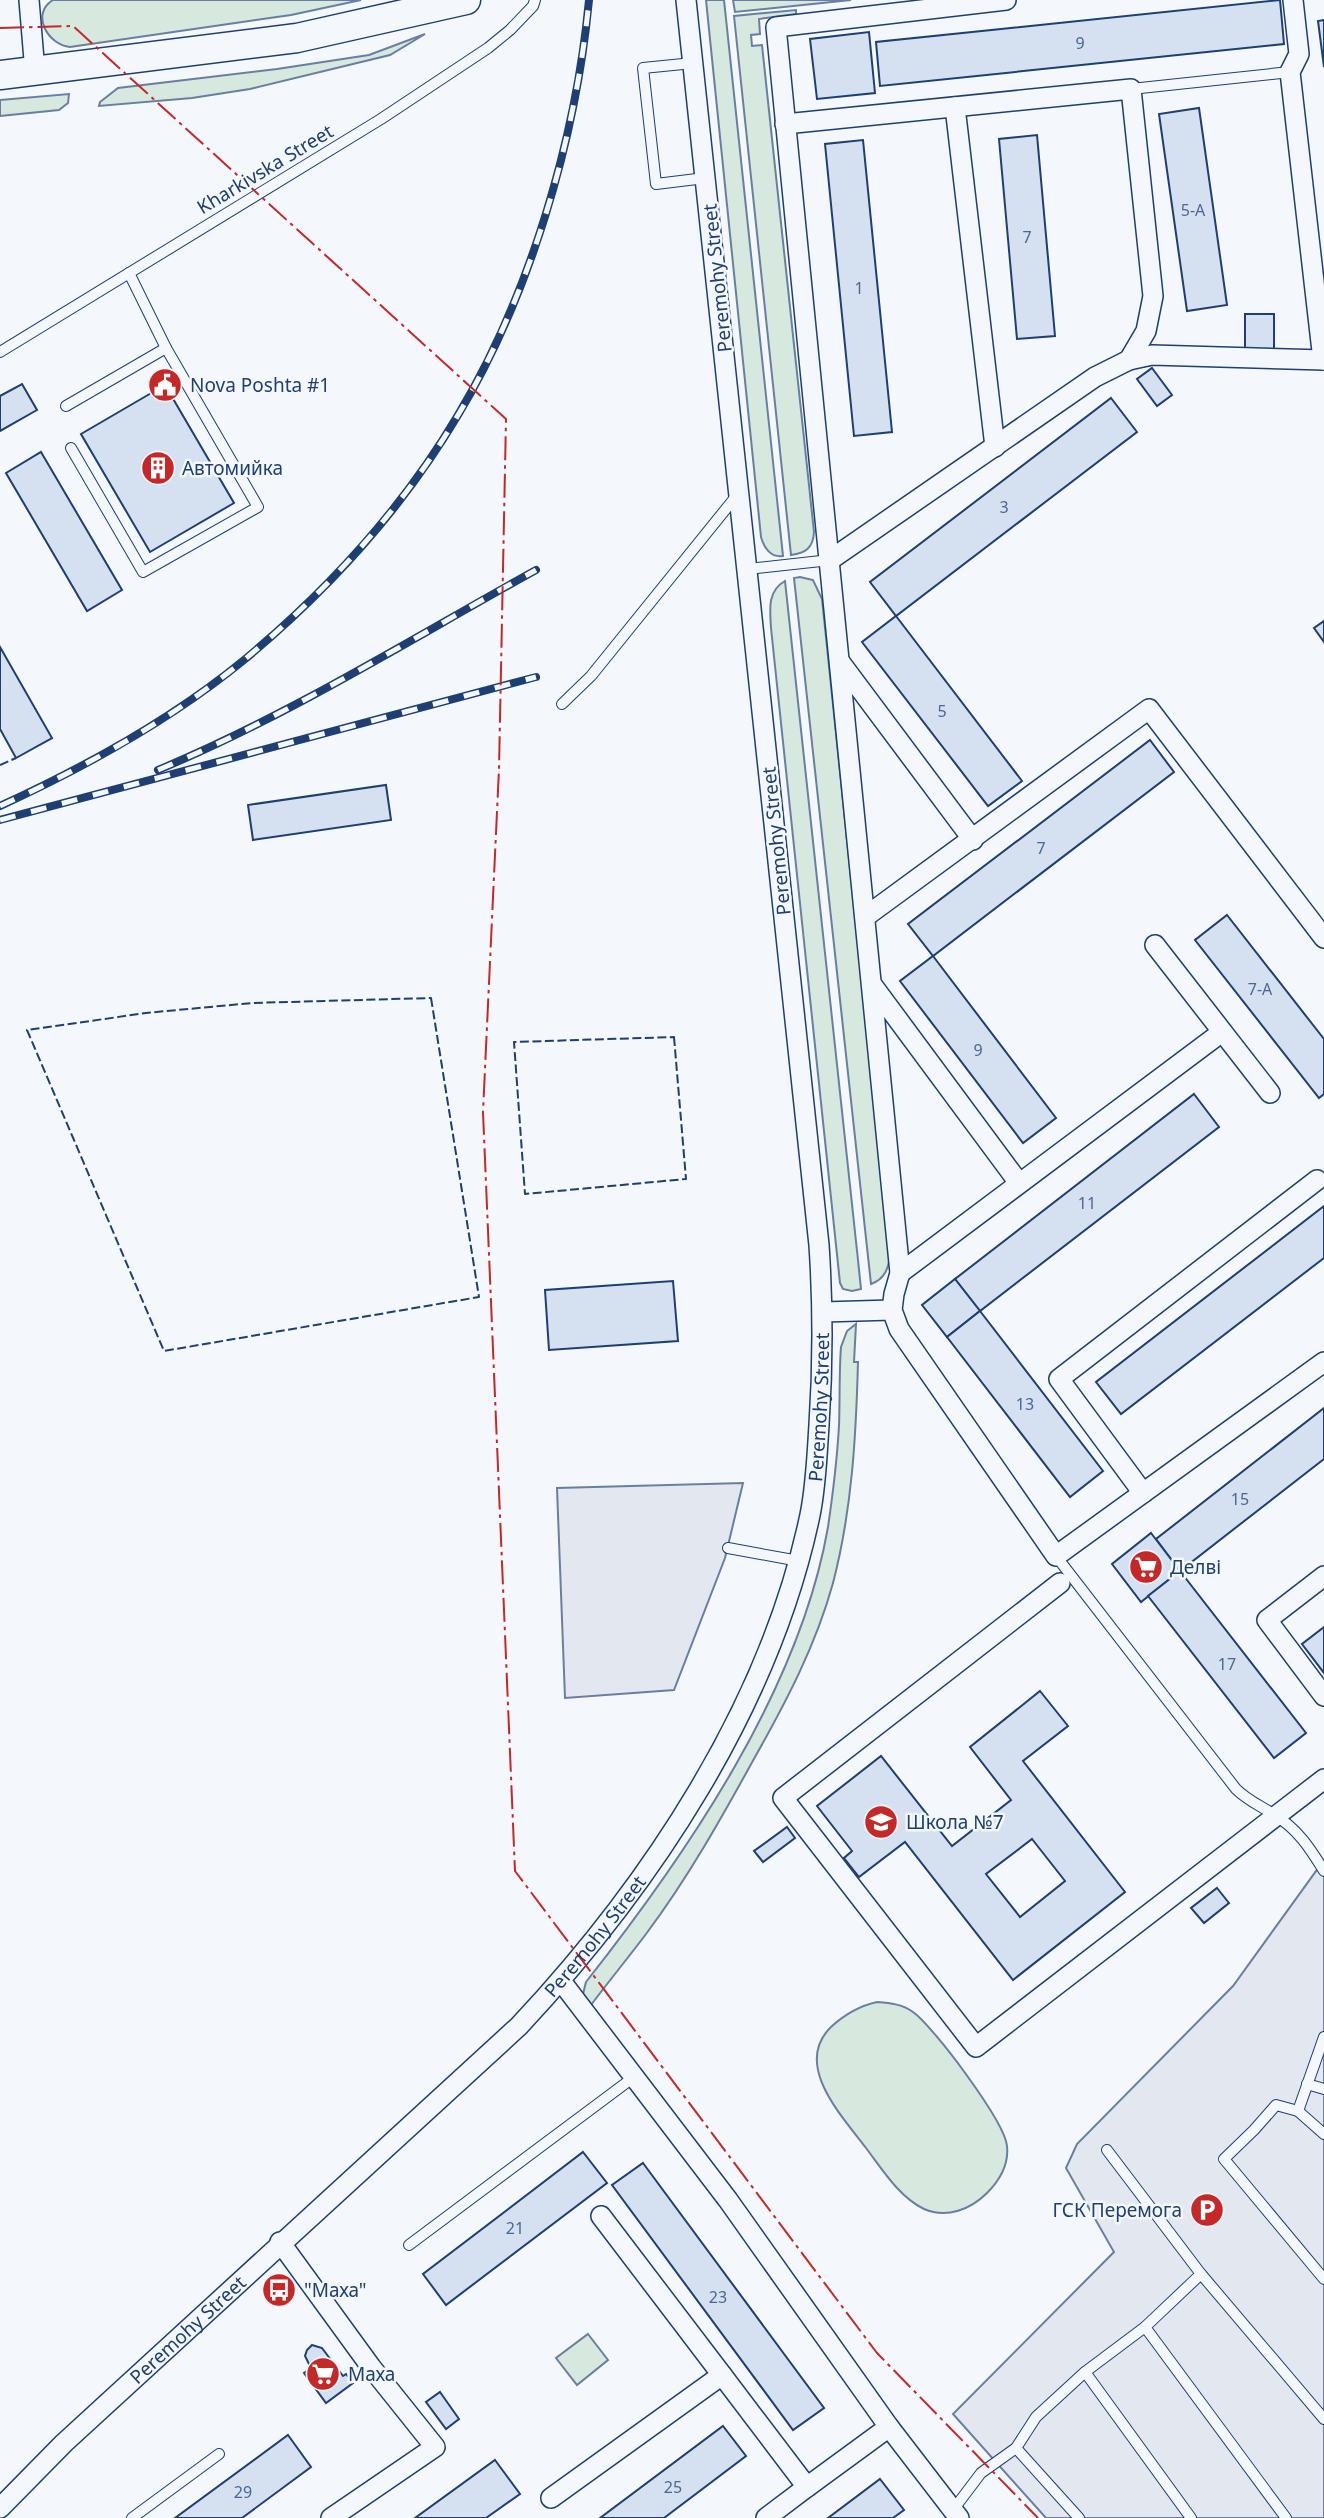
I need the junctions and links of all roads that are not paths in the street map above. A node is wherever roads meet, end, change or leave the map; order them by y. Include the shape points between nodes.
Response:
1 (29, 0) edge
2 (466, 0) edge
3 (536, 0) edge
4 (686, 0) edge
5 (1006, 0) edge
6 (1293, 0) edge
7 (693, 63) junction
8 (34, 72) junction
9 (1290, 72) junction
10 (0, 75) edge
11 (1131, 89) junction
12 (955, 107) junction
13 (785, 124) junction
14 (705, 178) junction
15 (129, 273) junction
16 (166, 348) junction
17 (0, 352) edge
18 (1129, 360) junction
19 (1324, 360) edge
20 (66, 406) dead end
21 (995, 447) junction
22 (71, 448) dead end
23 (740, 491) junction
24 (830, 560) junction
25 (748, 569) junction
26 (839, 662) junction
27 (562, 704) dead end
28 (973, 839) junction
29 (865, 917) junction
30 (1324, 938) edge
31 (1155, 945) dead end
32 (873, 985) junction
33 (1222, 1031) junction
34 (1270, 1093) dead end
35 (1317, 1180) dead end
36 (1019, 1183) junction
37 (900, 1273) junction
38 (892, 1310) junction
39 (823, 1312) junction
40 (1324, 1362) edge
41 (1143, 1493) junction
42 (728, 1548) dead end
43 (1056, 1556) junction
44 (799, 1561) junction
45 (1324, 1576) edge
46 (1060, 1583) dead end
47 (1324, 1696) edge
48 (1324, 1779) edge
49 (1275, 1815) junction
50 (1324, 1871) edge
51 (561, 1981) junction
52 (1324, 2037) edge
53 (634, 2077) junction
54 (1307, 2084) junction
55 (1324, 2089) edge
56 (1298, 2111) junction
57 (1324, 2134) edge
58 (1107, 2150) dead end
59 (601, 2216) dead end
60 (280, 2242) junction
61 (409, 2245) dead end
62 (1201, 2274) junction
63 (1324, 2279) edge
64 (1145, 2327) junction
65 (1085, 2372) junction
66 (722, 2375) junction
67 (1324, 2419) edge
68 (889, 2427) junction
69 (1016, 2448) junction
70 (219, 2454) dead end
71 (807, 2487) junction
72 (551, 2498) dead end
73 (0, 2508) edge
74 (956, 2514) edge
75 (132, 2518) edge
76 (331, 2518) edge
77 (765, 2518) edge
78 (1079, 2518) edge
79 (1191, 2518) edge
80 (1286, 2518) edge

1 - 8 street
2 - 8 street via 297,38
3 - 15 lane, Kharkivska Street via 488,48
4 - 7 street, Peremohy Street
5 - 13 street via 776,27
6 - 9 street via 1299,54
7 - 14 street, Peremohy Street
7 - 14 lane via 643,68 656,184
8 - 10 street
9 - 11 lane
9 - 19 street
11 - 12 street
11 - 18 street via 1153,296 1146,331
12 - 13 street
12 - 21 street
13 - 24 street
14 - 23 street, Peremohy Street
15 - 16 lane
15 - 17 lane, Kharkivska Street
16 - 20 lane
16 - 22 lane via 257,507 144,572
18 - 19 street via 1152,355
18 - 21 street via 1094,377
21 - 24 street
23 - 25 street, Peremohy Street
23 - 27 lane via 591,676
24 - 25 lane
24 - 26 street
25 - 39 street, Peremohy Street
26 - 28 street
26 - 29 street
28 - 29 street
28 - 30 street via 1149,709
29 - 32 street
31 - 33 street
32 - 36 street
32 - 37 street
33 - 34 street
33 - 36 street
35 - 41 street via 1059,1379
36 - 37 street
37 - 38 street
38 - 39 street
38 - 43 street via 906,1340
39 - 44 street, Peremohy Street via 817,1466
40 - 41 street
41 - 43 street
42 - 44 lane
43 - 49 lane via 1236,1789
44 - 51 street, Peremohy Street via 770,1650 722,1748 622,1907
45 - 47 street via 1267,1620
46 - 49 street via 783,1798 975,2047
48 - 49 street
49 - 50 lane via 1305,1839
51 - 53 street
51 - 60 street, Peremohy Street via 519,2026
52 - 54 lane
53 - 61 lane
53 - 68 street via 729,2200
54 - 55 lane
54 - 56 lane
56 - 57 lane
56 - 63 lane via 1276,2105 1224,2159
58 - 62 lane
59 - 66 street
60 - 73 street, Peremohy Street
60 - 76 street via 435,2447
62 - 64 lane
62 - 67 lane
64 - 65 lane
64 - 80 lane
65 - 69 lane via 1036,2417
65 - 79 lane
66 - 71 street
66 - 72 street
68 - 71 street
68 - 74 street
69 - 74 lane via 981,2473
69 - 78 lane
70 - 75 lane
71 - 77 street

